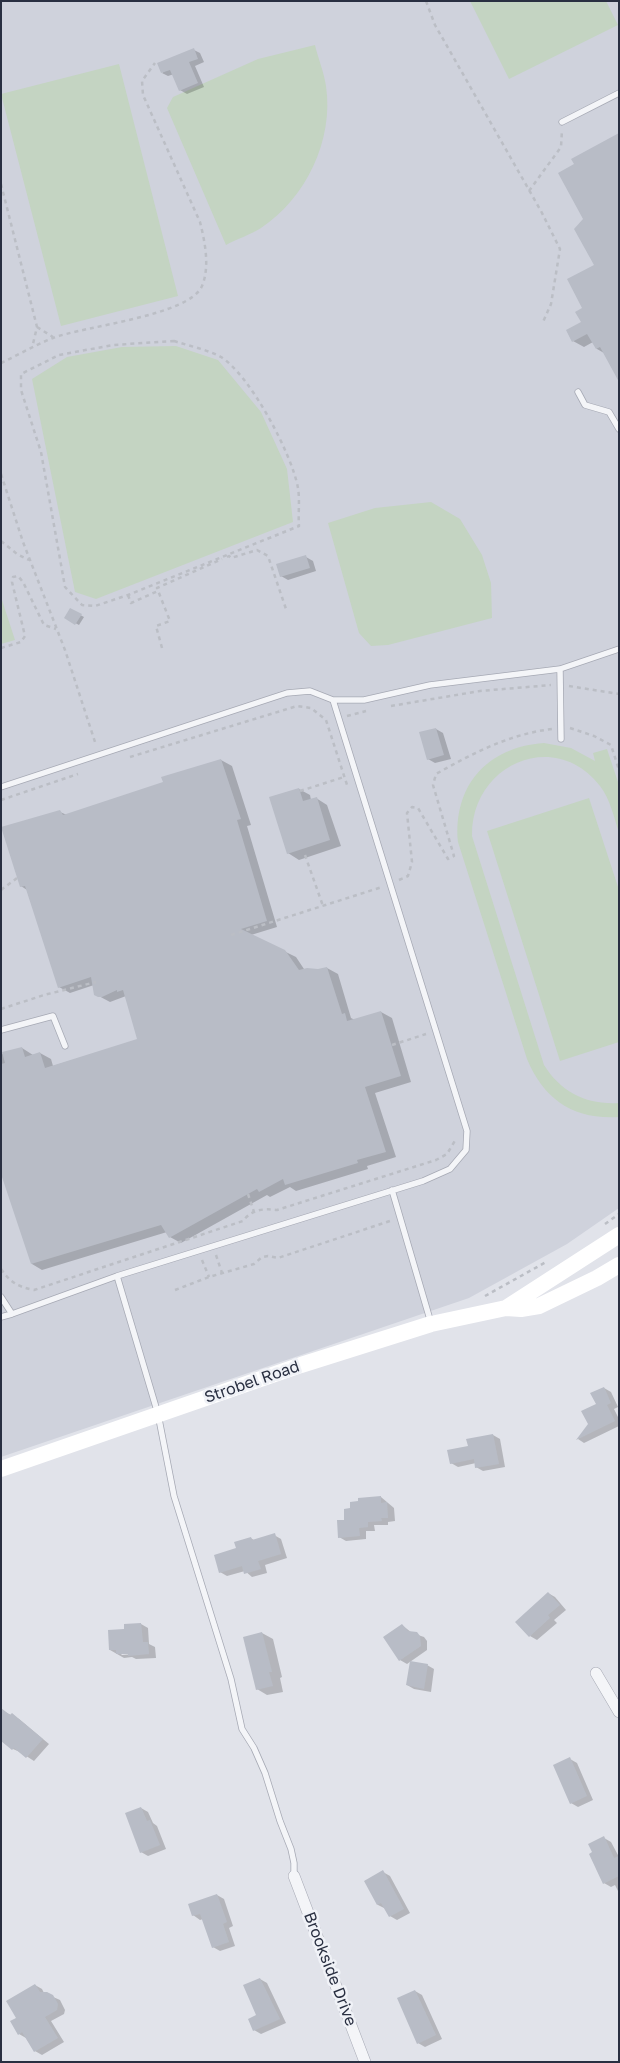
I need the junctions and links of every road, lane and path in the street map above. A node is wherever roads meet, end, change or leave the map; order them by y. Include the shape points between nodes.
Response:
1 (426, 1) edge
2 (155, 63) dead end
3 (619, 93) edge
4 (562, 122) joint
5 (1, 184) edge
6 (529, 190) junction
7 (543, 322) dead end
8 (37, 327) junction
9 (53, 338) junction
10 (32, 348) junction
11 (1, 364) edge
12 (578, 392) dead end
13 (619, 429) edge
14 (1, 474) edge
15 (1, 541) edge
16 (30, 560) junction
17 (158, 591) junction
18 (128, 595) junction
19 (286, 609) dead end
20 (56, 629) junction
21 (1, 648) edge
22 (162, 648) dead end
23 (619, 649) edge
24 (560, 670) junction
25 (560, 685) junction
26 (619, 694) edge
27 (333, 700) junction
28 (389, 706) dead end
29 (372, 710) dead end
30 (339, 718) junction
31 (326, 720) junction
32 (561, 728) junction
33 (560, 740) dead end
34 (99, 755) junction
35 (122, 759) dead end
36 (619, 770) edge
37 (84, 772) dead end
38 (345, 777) junction
39 (1, 787) edge
40 (300, 791) dead end
41 (350, 792) dead end
42 (1, 800) edge
43 (305, 855) dead end
44 (17, 878) dead end
45 (390, 884) junction
46 (1, 890) edge
47 (323, 906) junction
48 (231, 935) dead end
49 (96, 982) dead end
50 (1, 1009) edge
51 (1, 1030) edge
52 (430, 1042) dead end
53 (392, 1045) dead end
54 (65, 1046) dead end
55 (458, 1136) dead end
56 (392, 1190) junction
57 (248, 1194) dead end
58 (254, 1212) junction
59 (619, 1214) edge
60 (400, 1218) junction
61 (604, 1224) dead end
62 (619, 1235) edge
63 (552, 1259) dead end
64 (619, 1265) edge
65 (1, 1269) edge
66 (117, 1276) junction
67 (175, 1290) dead end
68 (1, 1297) edge
69 (478, 1299) dead end
70 (506, 1308) junction
71 (12, 1314) junction
72 (1, 1317) edge
73 (431, 1324) junction
74 (158, 1414) junction
75 (1, 1469) edge
76 (596, 1673) dead end
77 (619, 1712) edge
78 (294, 1876) joint
79 (365, 2062) edge

1 - 6 path via 435,25
2 - 9 path via 142,81 143,95 200,222 206,264 201,287 188,301 152,314
3 - 4 lane
4 - 6 path via 561,147
5 - 8 path
6 - 7 path via 560,249 551,304
8 - 9 path
8 - 10 path
9 - 10 path
10 - 11 path
12 - 13 lane via 586,405 608,412
14 - 16 path
15 - 16 path
16 - 20 path
17 - 18 path via 131,603
17 - 19 path via 159,587 229,556 257,550 268,556
17 - 22 path via 170,621 156,626
18 - 18 path via 95,606 82,605 65,587 41,452 21,390 22,374 58,355 113,345 174,341 222,358 254,395 272,423 298,487 299,526
20 - 21 path via 44,624 23,582 18,576 13,577 25,636 21,642
20 - 34 path
23 - 24 lane
24 - 25 lane
24 - 27 lane via 430,685 364,700
25 - 26 path
25 - 28 path via 480,691
25 - 32 lane
27 - 30 lane
27 - 34 lane via 310,691 287,693
29 - 30 path
30 - 31 path
30 - 45 lane
31 - 35 path via 312,708 297,706
31 - 38 path
32 - 33 lane
32 - 36 path via 568,727 611,745
32 - 45 path via 502,740 436,774 433,785 454,856 448,859 418,808 412,808 407,813 412,862 408,876
34 - 39 lane
37 - 42 path
38 - 40 path
38 - 41 path
43 - 47 path
44 - 46 path
45 - 47 path
45 - 56 lane via 467,1131 466,1150 450,1169
47 - 48 path
49 - 50 path
51 - 54 lane via 53,1016
52 - 53 path via 427,1033
55 - 58 path via 447,1154 436,1160 277,1210 264,1208
56 - 60 lane
56 - 66 lane
57 - 58 path
58 - 65 path via 243,1221 34,1290 15,1284
59 - 61 path
60 - 67 path via 278,1258 262,1257 254,1264
60 - 73 lane
62 - 70 street, Strobel Road
63 - 69 path
64 - 70 street, Strobel Road via 539,1306
66 - 71 lane
66 - 74 lane
68 - 71 lane
70 - 73 street, Strobel Road
71 - 72 lane
73 - 74 street, Strobel Road
74 - 75 street, Strobel Road
74 - 78 lane via 174,1496 231,1679 242,1729 265,1773 291,1848
76 - 77 street
78 - 79 street, Brookside Drive

